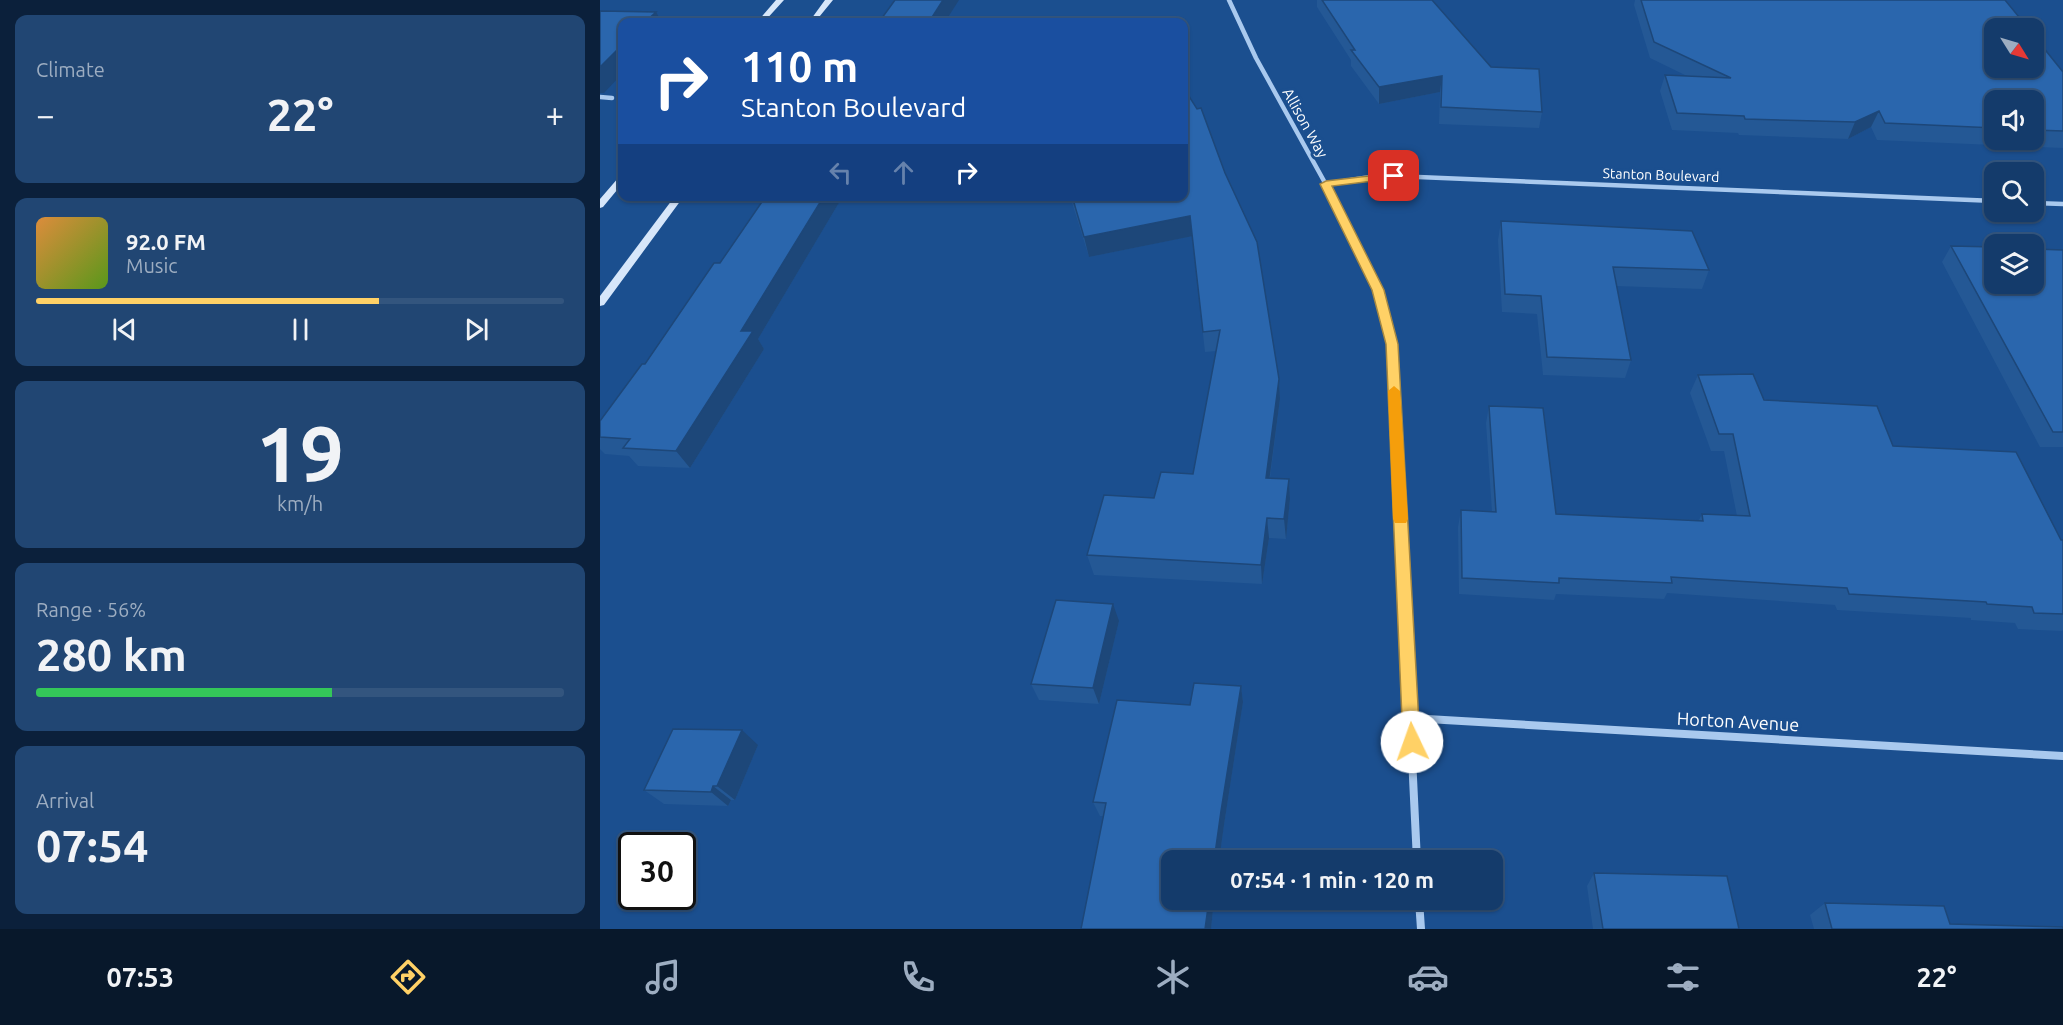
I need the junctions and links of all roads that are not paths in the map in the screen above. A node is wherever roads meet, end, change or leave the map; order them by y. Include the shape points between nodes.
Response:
1 (780, 0) edge
2 (829, 0) edge
3 (1229, 0) edge
4 (764, 18) edge
5 (815, 18) edge
6 (600, 98) edge
7 (612, 98) dead end
8 (618, 184) edge
9 (1326, 184) junction
10 (676, 201) edge
11 (1984, 201) edge
12 (2044, 203) edge
13 (2063, 204) edge
14 (600, 205) edge
15 (600, 303) edge
16 (1410, 718) junction
17 (2063, 756) edge
18 (1416, 850) edge
19 (1420, 910) edge
20 (1421, 929) edge

1 - 4 main road
2 - 5 main road
3 - 9 street, Allison Way via 1256,58
6 - 7 street
8 - 14 main road
9 - 11 street, Stanton Boulevard via 1394,176
9 - 16 street, Allison Way via 1378,290 1392,344
10 - 15 main road
12 - 13 street
16 - 17 street, Horton Avenue
16 - 18 street, Allison Way
19 - 20 street

